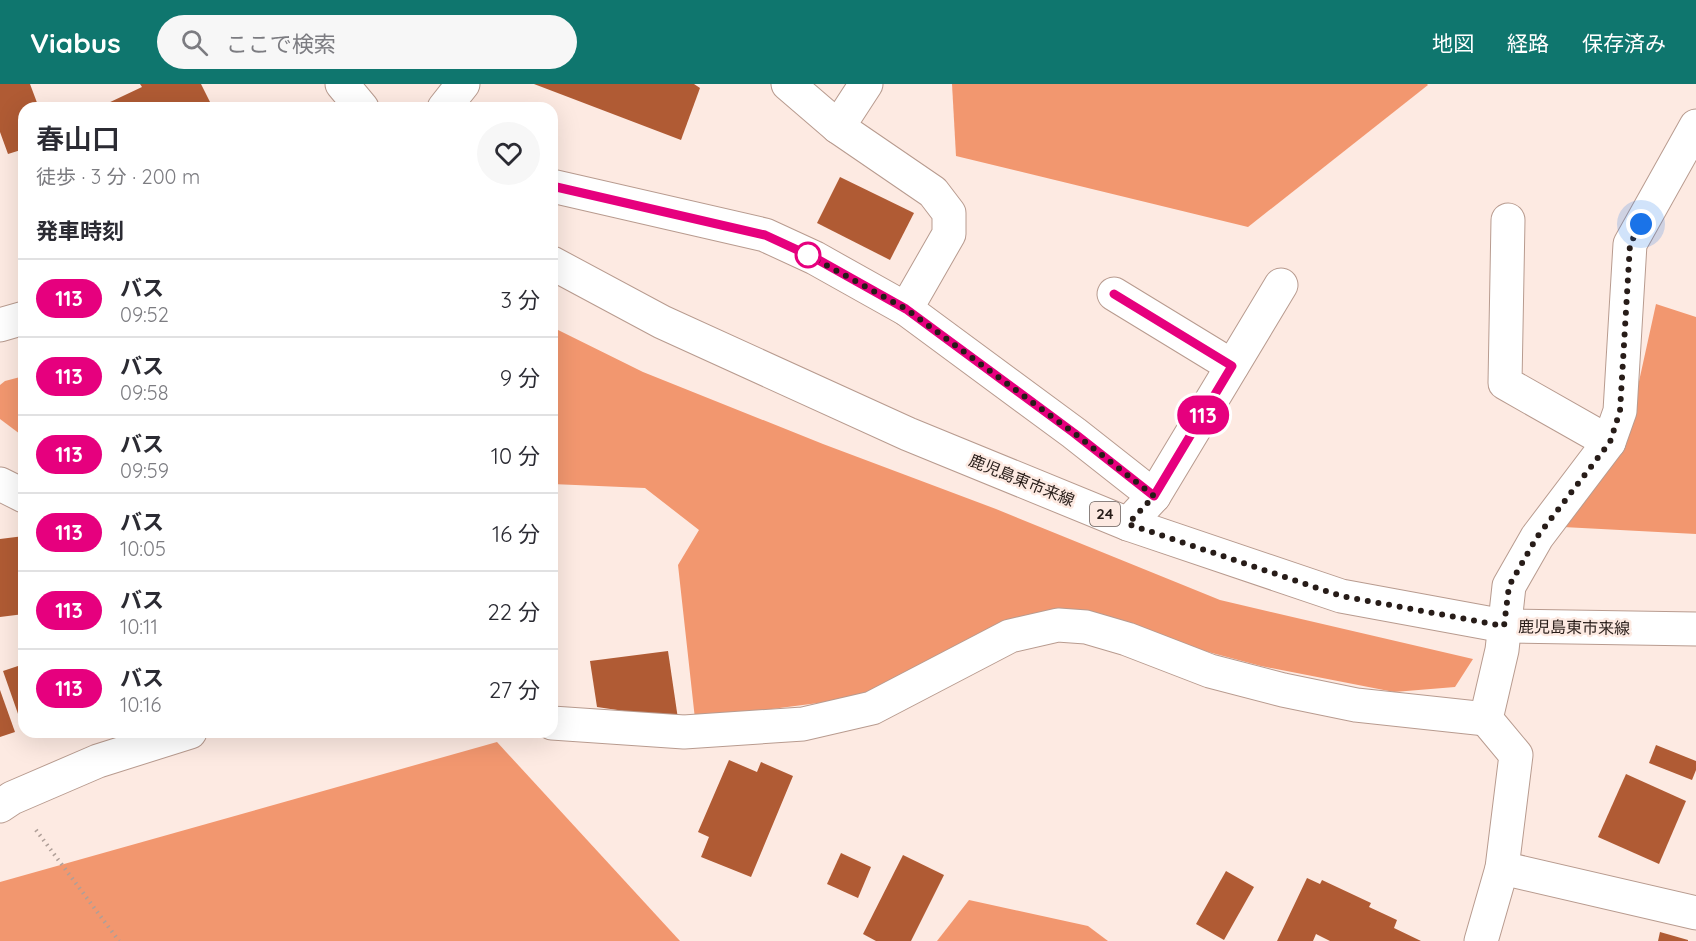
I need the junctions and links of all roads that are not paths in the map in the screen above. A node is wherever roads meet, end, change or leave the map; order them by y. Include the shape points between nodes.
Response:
1 (342, 84) edge
2 (463, 84) edge
3 (788, 84) edge
4 (866, 84) edge
5 (357, 102) edge
6 (449, 102) edge
7 (1696, 126) edge
8 (838, 127) junction
9 (558, 187) edge
10 (1508, 220) dead end
11 (558, 267) edge
12 (1281, 285) dead end
13 (1114, 294) dead end
14 (906, 309) junction
15 (18, 320) edge
16 (0, 325) edge
17 (1232, 366) junction
18 (1610, 442) junction
19 (0, 484) edge
20 (18, 493) edge
21 (1154, 496) junction
22 (1128, 524) junction
23 (1504, 626) junction
24 (1696, 629) edge
25 (1486, 719) junction
26 (558, 723) edge
27 (166, 738) edge
28 (6, 802) edge
29 (1502, 868) junction
30 (1696, 913) edge
31 (1481, 941) edge

1 - 5 street
2 - 6 street
3 - 8 street
4 - 8 street
7 - 18 street via 1630,244 1620,411
8 - 14 street via 933,192 949,213 949,234
9 - 14 street via 765,235
10 - 18 street via 1504,383
11 - 22 street, 鹿児島東市来線 / 24 via 766,371
12 - 17 street
13 - 17 street
14 - 21 street
15 - 16 street
17 - 21 street
18 - 23 street via 1526,556 1509,586
19 - 20 street
21 - 22 street
22 - 23 street, 鹿児島東市来線 / 24 via 1341,596
23 - 24 street, 鹿児島東市来線 / 24
23 - 25 street
25 - 26 street via 1356,705 1283,690 1210,671 1086,627 1058,625 1010,636 872,708 803,724 684,732
25 - 29 street via 1516,755
27 - 28 street via 98,761
29 - 30 street
29 - 31 street

